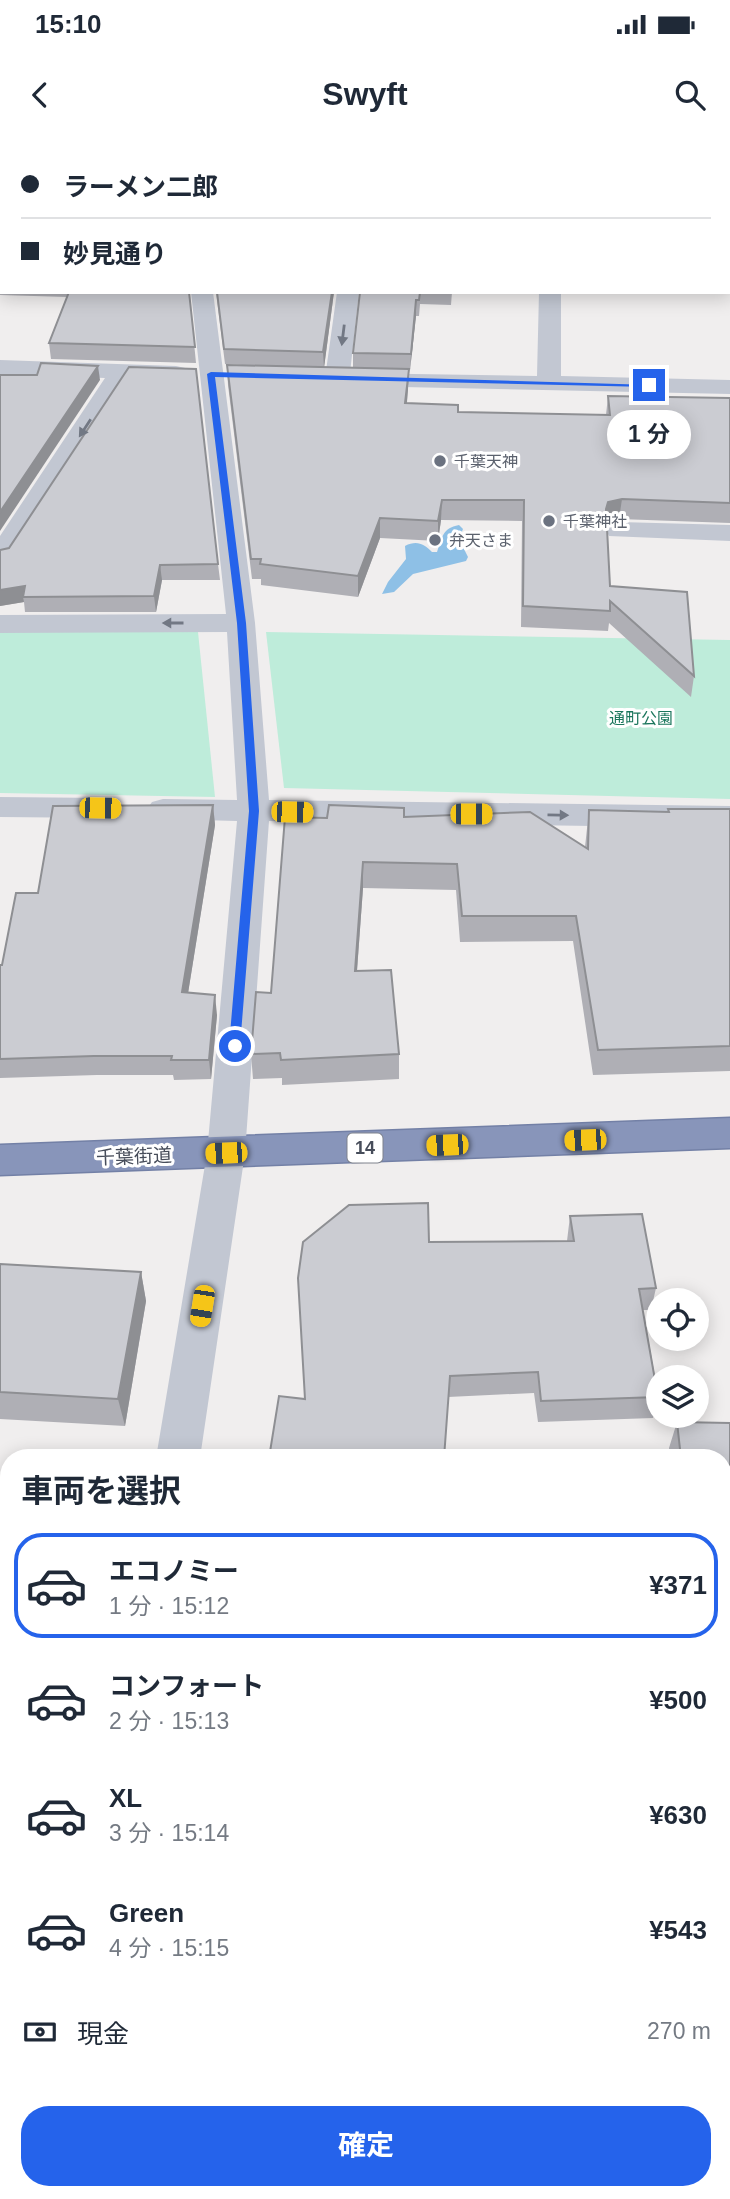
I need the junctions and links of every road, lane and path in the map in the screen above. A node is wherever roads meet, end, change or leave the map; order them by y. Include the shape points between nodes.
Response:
1 (203, 294) edge
2 (348, 294) edge
3 (551, 294) edge
4 (0, 367) edge
5 (122, 371) junction
6 (225, 375) junction
7 (309, 377) edge
8 (337, 378) junction
9 (549, 383) junction
10 (730, 387) edge
11 (619, 530) dead end
12 (730, 533) edge
13 (0, 556) edge
14 (242, 623) junction
15 (0, 624) edge
16 (0, 807) edge
17 (254, 811) junction
18 (730, 817) edge
19 (730, 1133) edge
20 (226, 1153) junction
21 (0, 1160) edge
22 (179, 1449) edge

1 - 6 street
2 -> 8 street
3 - 9 street
4 - 5 street
5 - 6 street
5 -> 13 street
6 - 14 street
7 - 8 street
8 - 9 street
9 - 10 street
11 - 12 street
14 -> 15 street
14 - 17 street
16 - 17 street
17 -> 18 street
17 - 20 street
19 - 20 highway, 千葉街道 / 14
20 - 21 highway, 千葉街道 / 14
20 - 22 street

